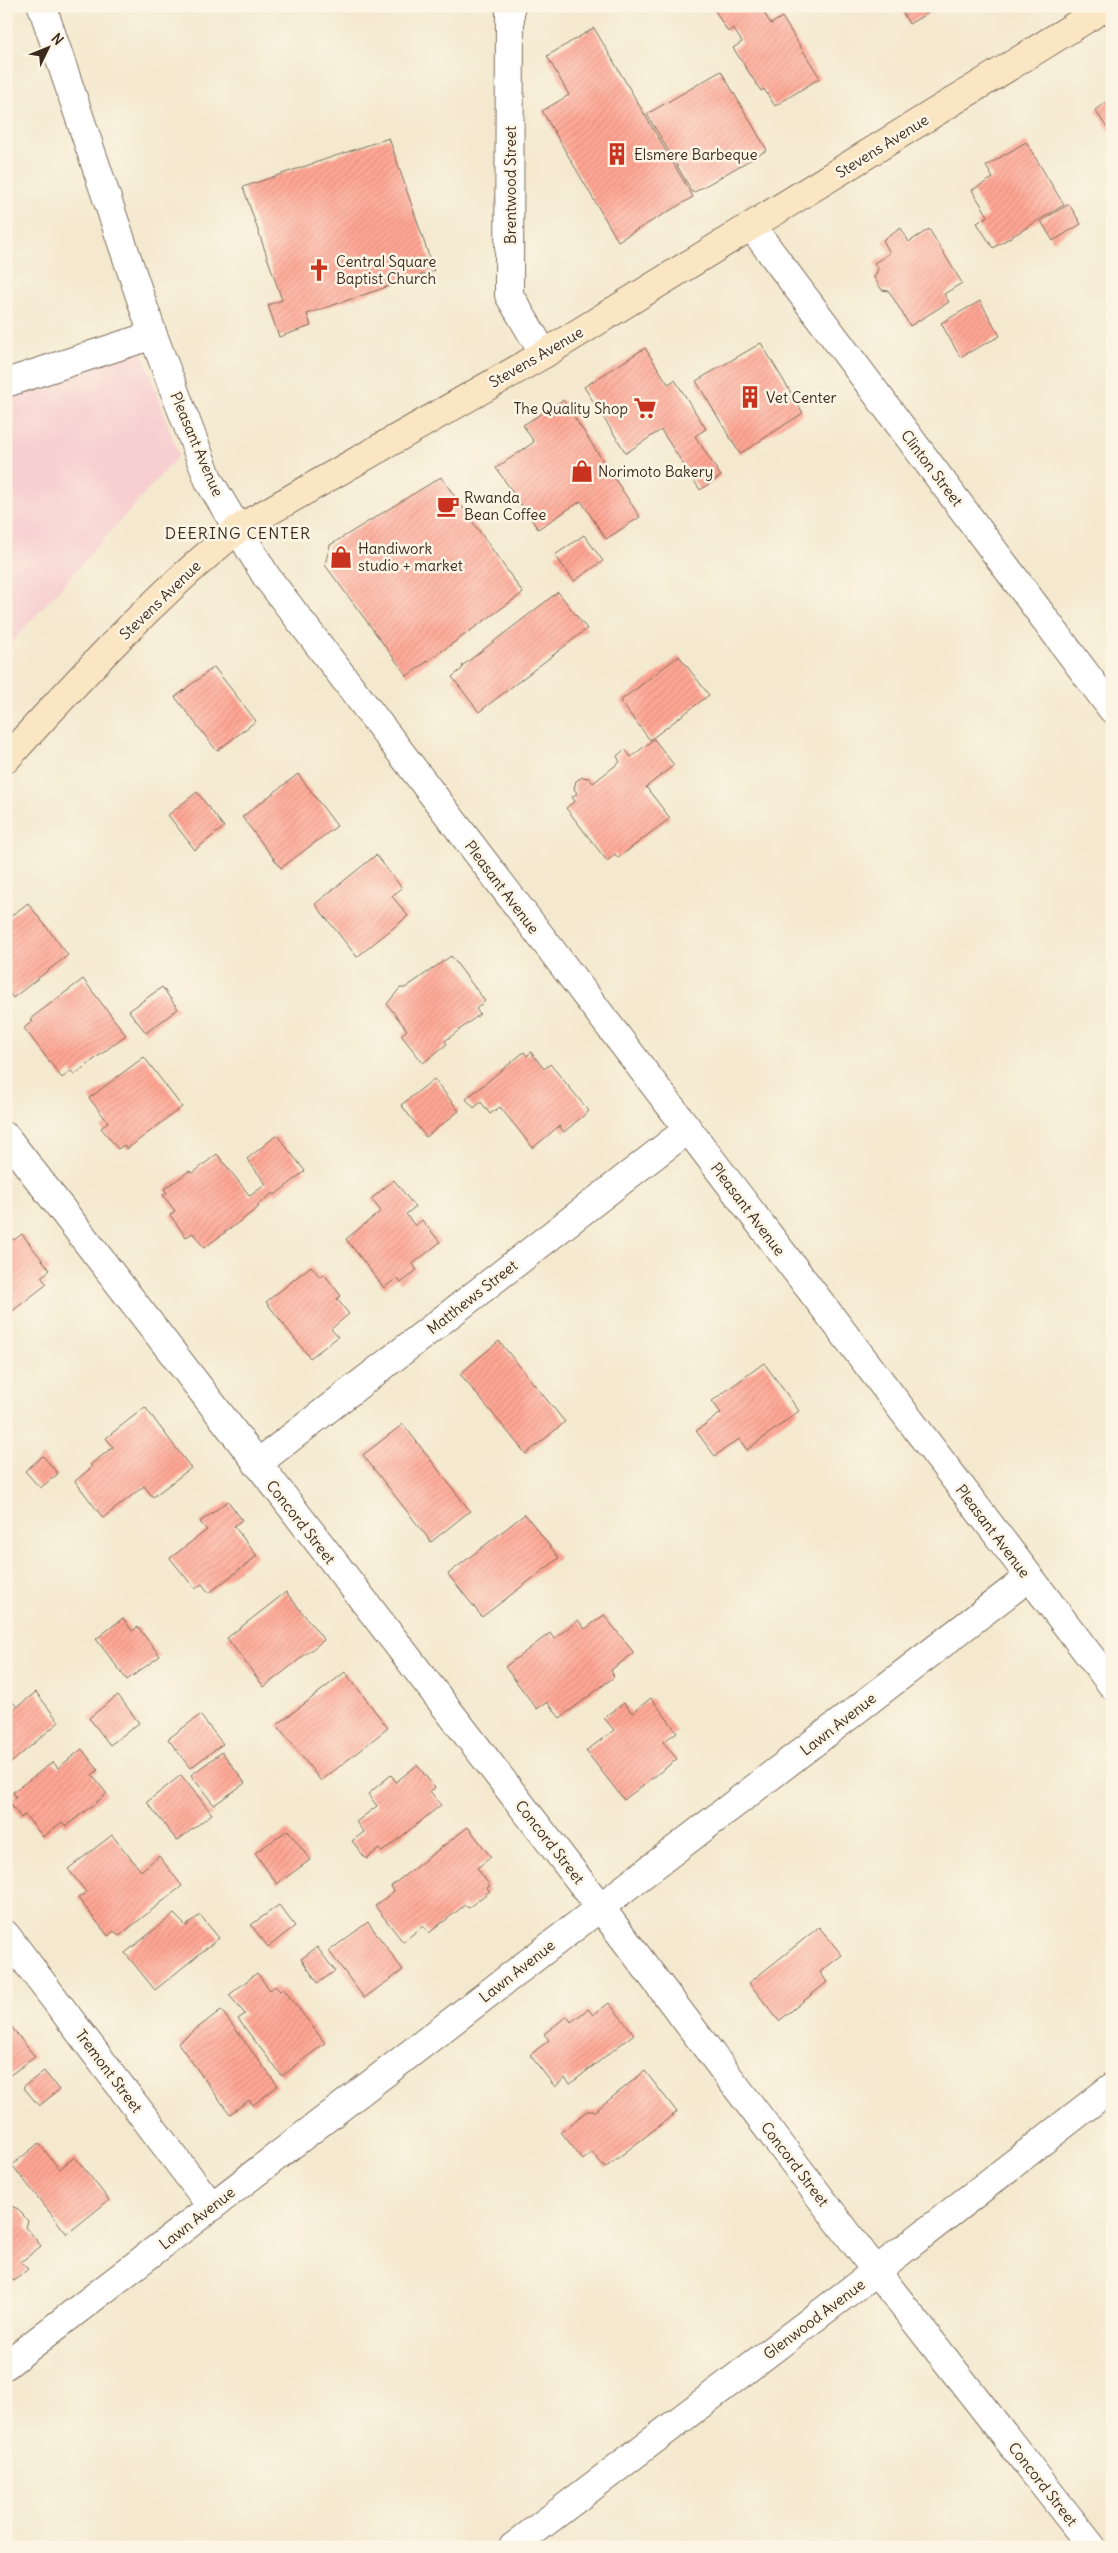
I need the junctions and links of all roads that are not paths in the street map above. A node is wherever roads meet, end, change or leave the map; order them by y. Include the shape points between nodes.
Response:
1 (42, 6) edge
2 (510, 6) edge
3 (1107, 6) edge
4 (752, 227) junction
5 (153, 334) junction
6 (544, 354) junction
7 (6, 383) edge
8 (238, 529) junction
9 (1112, 709) edge
10 (6, 759) edge
11 (687, 1130) junction
12 (6, 1137) edge
13 (257, 1464) junction
14 (1029, 1577) junction
15 (1112, 1685) edge
16 (600, 1907) junction
17 (6, 1936) edge
18 (1112, 2088) edge
19 (212, 2207) junction
20 (876, 2271) junction
21 (6, 2365) edge
22 (513, 2547) edge
23 (1092, 2547) edge

1 - 5 street, Pleasant Avenue
2 - 6 street, Brentwood Street via 510,295
3 - 4 main road, Stevens Avenue
4 - 6 main road, Stevens Avenue
4 - 9 street, Clinton Street
5 - 7 street
5 - 8 street, Pleasant Avenue via 209,481
6 - 8 main road, Stevens Avenue
8 - 10 main road, Stevens Avenue via 207,554 126,633
8 - 11 street, Pleasant Avenue via 266,576
11 - 13 street, Matthews Street
11 - 14 street, Pleasant Avenue
12 - 13 street, Concord Street
13 - 16 street, Concord Street
14 - 15 street, Pleasant Avenue
14 - 16 street, Lawn Avenue
16 - 19 street, Lawn Avenue
16 - 20 street, Concord Street
17 - 19 street, Tremont Street
18 - 20 street, Glenwood Avenue
19 - 21 street, Lawn Avenue
20 - 22 street, Glenwood Avenue
20 - 23 street, Concord Street

